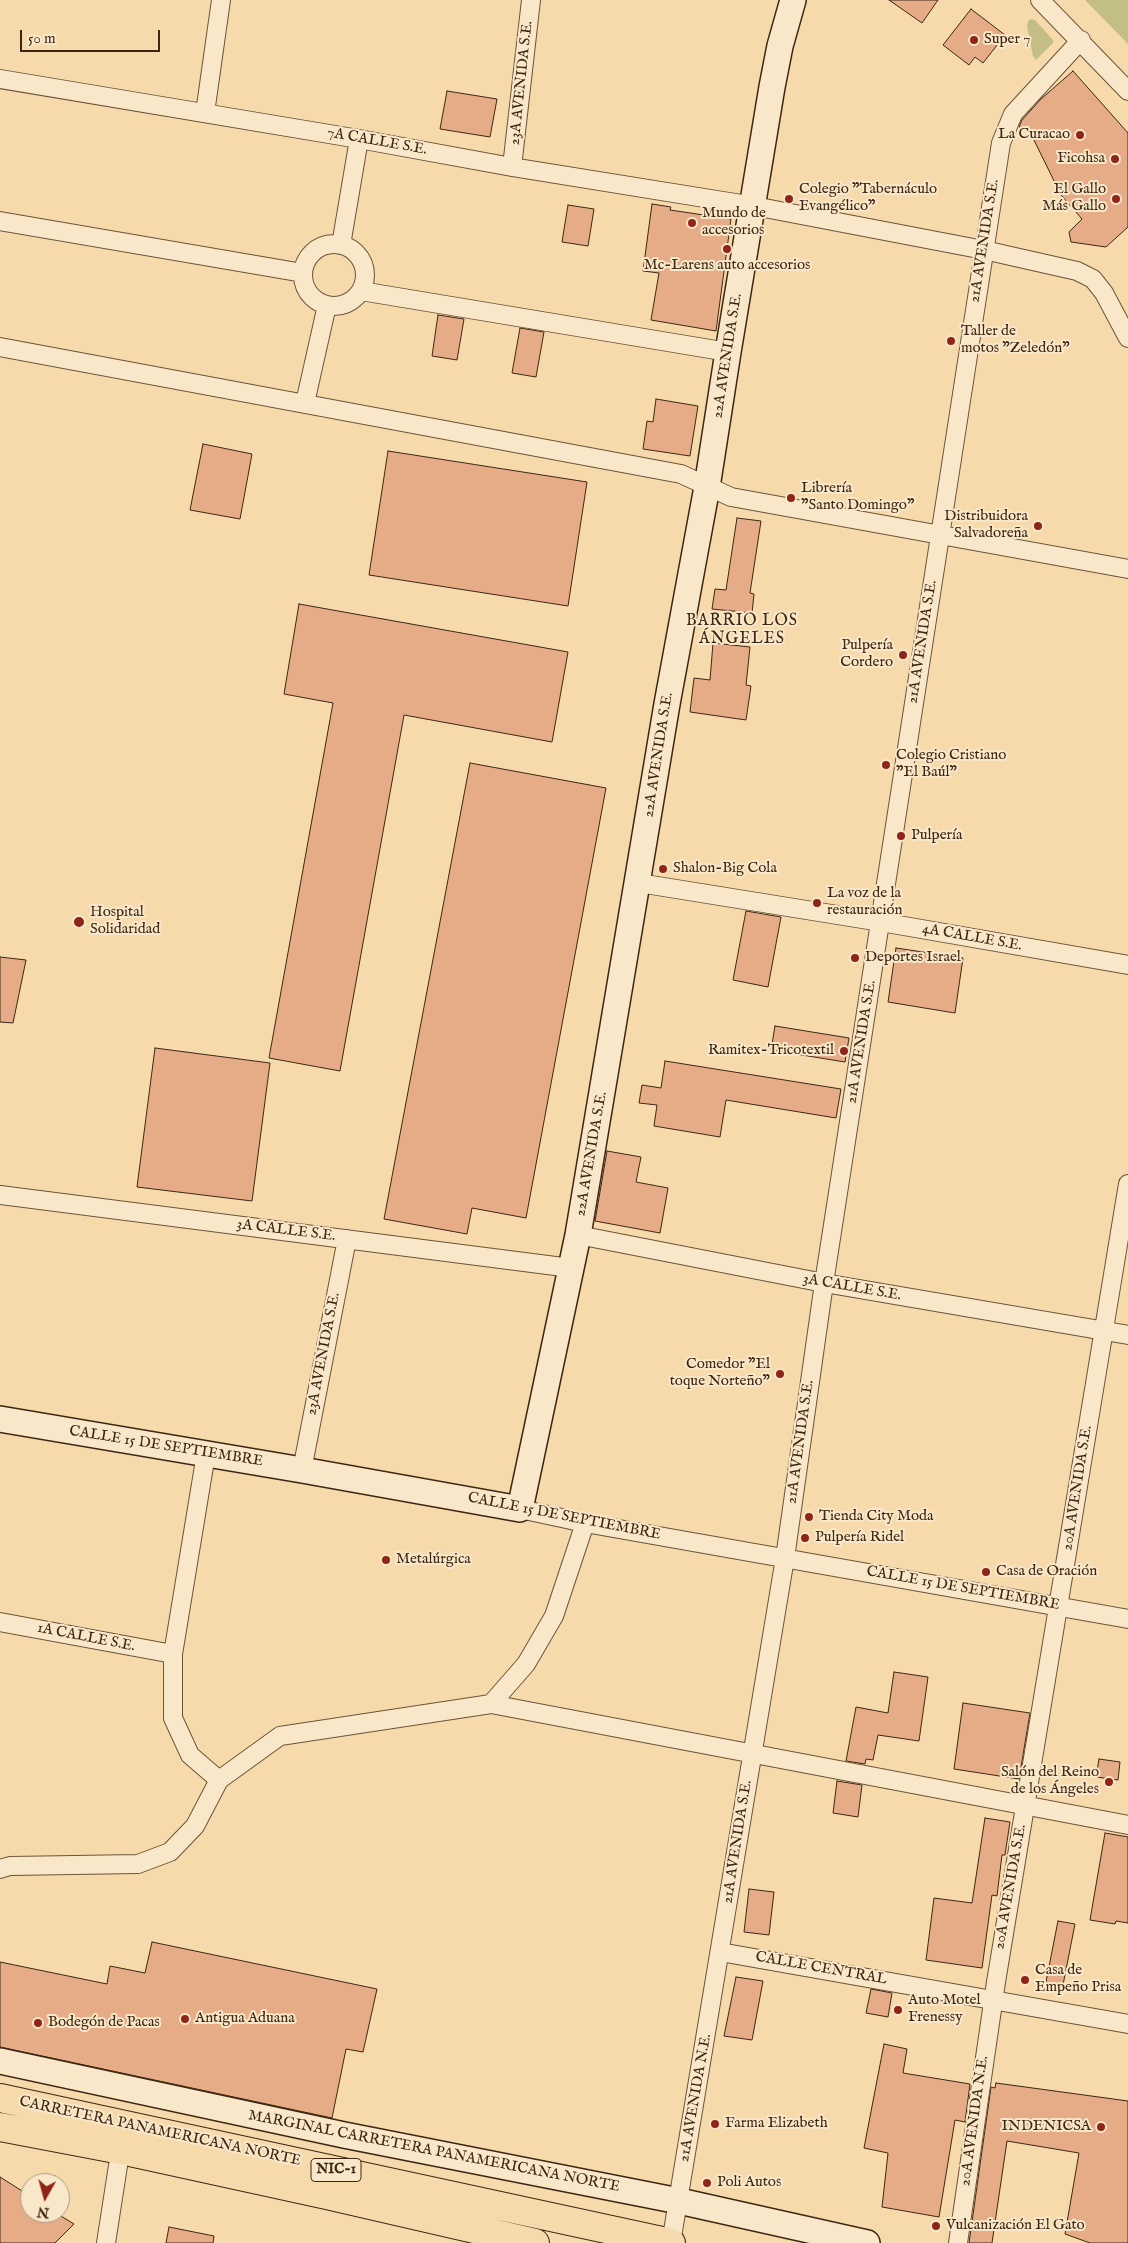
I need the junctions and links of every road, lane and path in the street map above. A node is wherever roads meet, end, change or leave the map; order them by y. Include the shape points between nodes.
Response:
1 (221, 0) edge
2 (531, 0) edge
3 (793, 0) edge
4 (1040, 0) edge
5 (1081, 40) junction
6 (0, 79) edge
7 (1128, 91) edge
8 (205, 112) junction
9 (359, 139) junction
10 (512, 167) junction
11 (754, 206) junction
12 (0, 221) edge
13 (341, 245) junction
14 (984, 250) junction
15 (303, 273) junction
16 (360, 291) junction
17 (327, 305) junction
18 (1128, 338) edge
19 (0, 347) edge
20 (728, 352) junction
21 (305, 403) junction
22 (708, 487) junction
23 (939, 536) junction
24 (1128, 569) edge
25 (639, 883) junction
26 (881, 922) junction
27 (1128, 965) edge
28 (1128, 1184) edge
29 (0, 1195) edge
30 (578, 1235) junction
31 (347, 1239) junction
32 (571, 1268) junction
33 (824, 1283) junction
34 (1104, 1331) junction
35 (1128, 1335) edge
36 (0, 1420) edge
37 (206, 1454) junction
38 (302, 1470) junction
39 (520, 1509) junction
40 (585, 1523) junction
41 (785, 1558) junction
42 (1058, 1606) junction
43 (1128, 1619) edge
44 (0, 1622) edge
45 (173, 1654) junction
46 (491, 1704) junction
47 (752, 1754) junction
48 (218, 1780) junction
49 (1025, 1806) junction
50 (1128, 1825) edge
51 (0, 1869) edge
52 (720, 1952) junction
53 (993, 1999) junction
54 (1128, 2024) edge
55 (0, 2061) edge
56 (0, 2083) edge
57 (0, 2098) edge
58 (0, 2127) edge
59 (122, 2137) junction
60 (679, 2202) junction
61 (106, 2243) edge
62 (534, 2243) edge
63 (671, 2243) edge
64 (868, 2243) edge
65 (958, 2243) edge

1 - 8 street
2 - 10 street, 23A AVENIDA S.E.
3 - 11 street, 22A AVENIDA S.E. via 780,46
4 - 5 street
5 - 7 street
5 - 14 street, 21A AVENIDA S.E. via 1014,114 1001,143
6 - 8 street, 7A CALLE S.E.
8 - 9 street, 7A CALLE S.E.
9 - 10 street, 7A CALLE S.E.
9 - 13 street
10 - 11 street, 7A CALLE S.E.
11 - 14 street, 7A CALLE S.E.
11 - 20 street, 22A AVENIDA S.E.
12 - 15 street
13 - 15 street via 328,245 316,250 307,260
13 - 16 street via 360,258 365,274
14 - 18 street, 7A CALLE S.E. via 1077,271 1093,279
14 - 23 street, 21A AVENIDA S.E.
15 - 17 street via 309,293
16 - 17 street via 346,304
16 - 20 street
17 - 21 street
19 - 21 street
20 - 22 street, 22A AVENIDA S.E.
21 - 22 street via 681,474
22 - 23 street via 731,496
22 - 25 street, 22A AVENIDA S.E. via 667,704
23 - 24 street
23 - 26 street, 21A AVENIDA S.E.
25 - 26 street, 4A CALLE S.E.
25 - 30 street, 22A AVENIDA S.E.
26 - 27 street, 4A CALLE S.E.
26 - 33 street, 21A AVENIDA S.E.
28 - 34 street, 20A AVENIDA S.E.
29 - 31 street, 3A CALLE S.E.
30 - 32 street, 22A AVENIDA S.E.
30 - 33 street, 3A CALLE S.E.
31 - 32 street, 3A CALLE S.E.
31 - 38 street, 23A AVENIDA S.E.
32 - 39 street, 22A AVENIDA S.E.
33 - 34 street, 3A CALLE S.E.
33 - 41 street, 21A AVENIDA S.E.
34 - 35 street, 3A CALLE S.E.
34 - 42 street, 20A AVENIDA S.E.
36 - 37 street, CALLE 15 DE SEPTIEMBRE
37 - 38 street, CALLE 15 DE SEPTIEMBRE
37 - 45 street
38 - 39 street, CALLE 15 DE SEPTIEMBRE
39 - 40 street, CALLE 15 DE SEPTIEMBRE
40 - 41 street, CALLE 15 DE SEPTIEMBRE
40 - 46 street via 554,1616 526,1664
41 - 42 street, CALLE 15 DE SEPTIEMBRE
41 - 47 street, 21A AVENIDA S.E.
42 - 43 street, CALLE 15 DE SEPTIEMBRE
42 - 49 street, 20A AVENIDA S.E.
44 - 45 street, 1A CALLE S.E.
45 - 48 street via 173,1718 190,1755
46 - 47 street
46 - 48 street via 280,1736
47 - 49 street
47 - 52 street, 21A AVENIDA S.E.
48 - 51 street via 195,1826 170,1852 138,1864 10,1866
49 - 50 street
49 - 53 street, 20A AVENIDA S.E.
52 - 53 street, CALLE CENTRAL
52 - 60 street, 21A AVENIDA N.E.
53 - 54 street, CALLE CENTRAL
53 - 65 street, 20A AVENIDA N.E.
55 - 60 street, MARGINAL CARRETERA PANAMERICANA NORTE via 344,2135
56 - 59 highway via 82,2101
57 - 59 highway, CARRETERA PANAMERICANA NORTE / NIC-1
58 - 59 highway, CARRETERA PANAMERICANA NORTE / NIC-1
59 - 61 street
59 - 62 highway, CARRETERA PANAMERICANA NORTE / NIC-1 via 328,2194
59 - 63 highway, CARRETERA PANAMERICANA NORTE / NIC-1
60 - 63 street, 21A AVENIDA N.E.
60 - 64 street, MARGINAL CARRETERA PANAMERICANA NORTE

